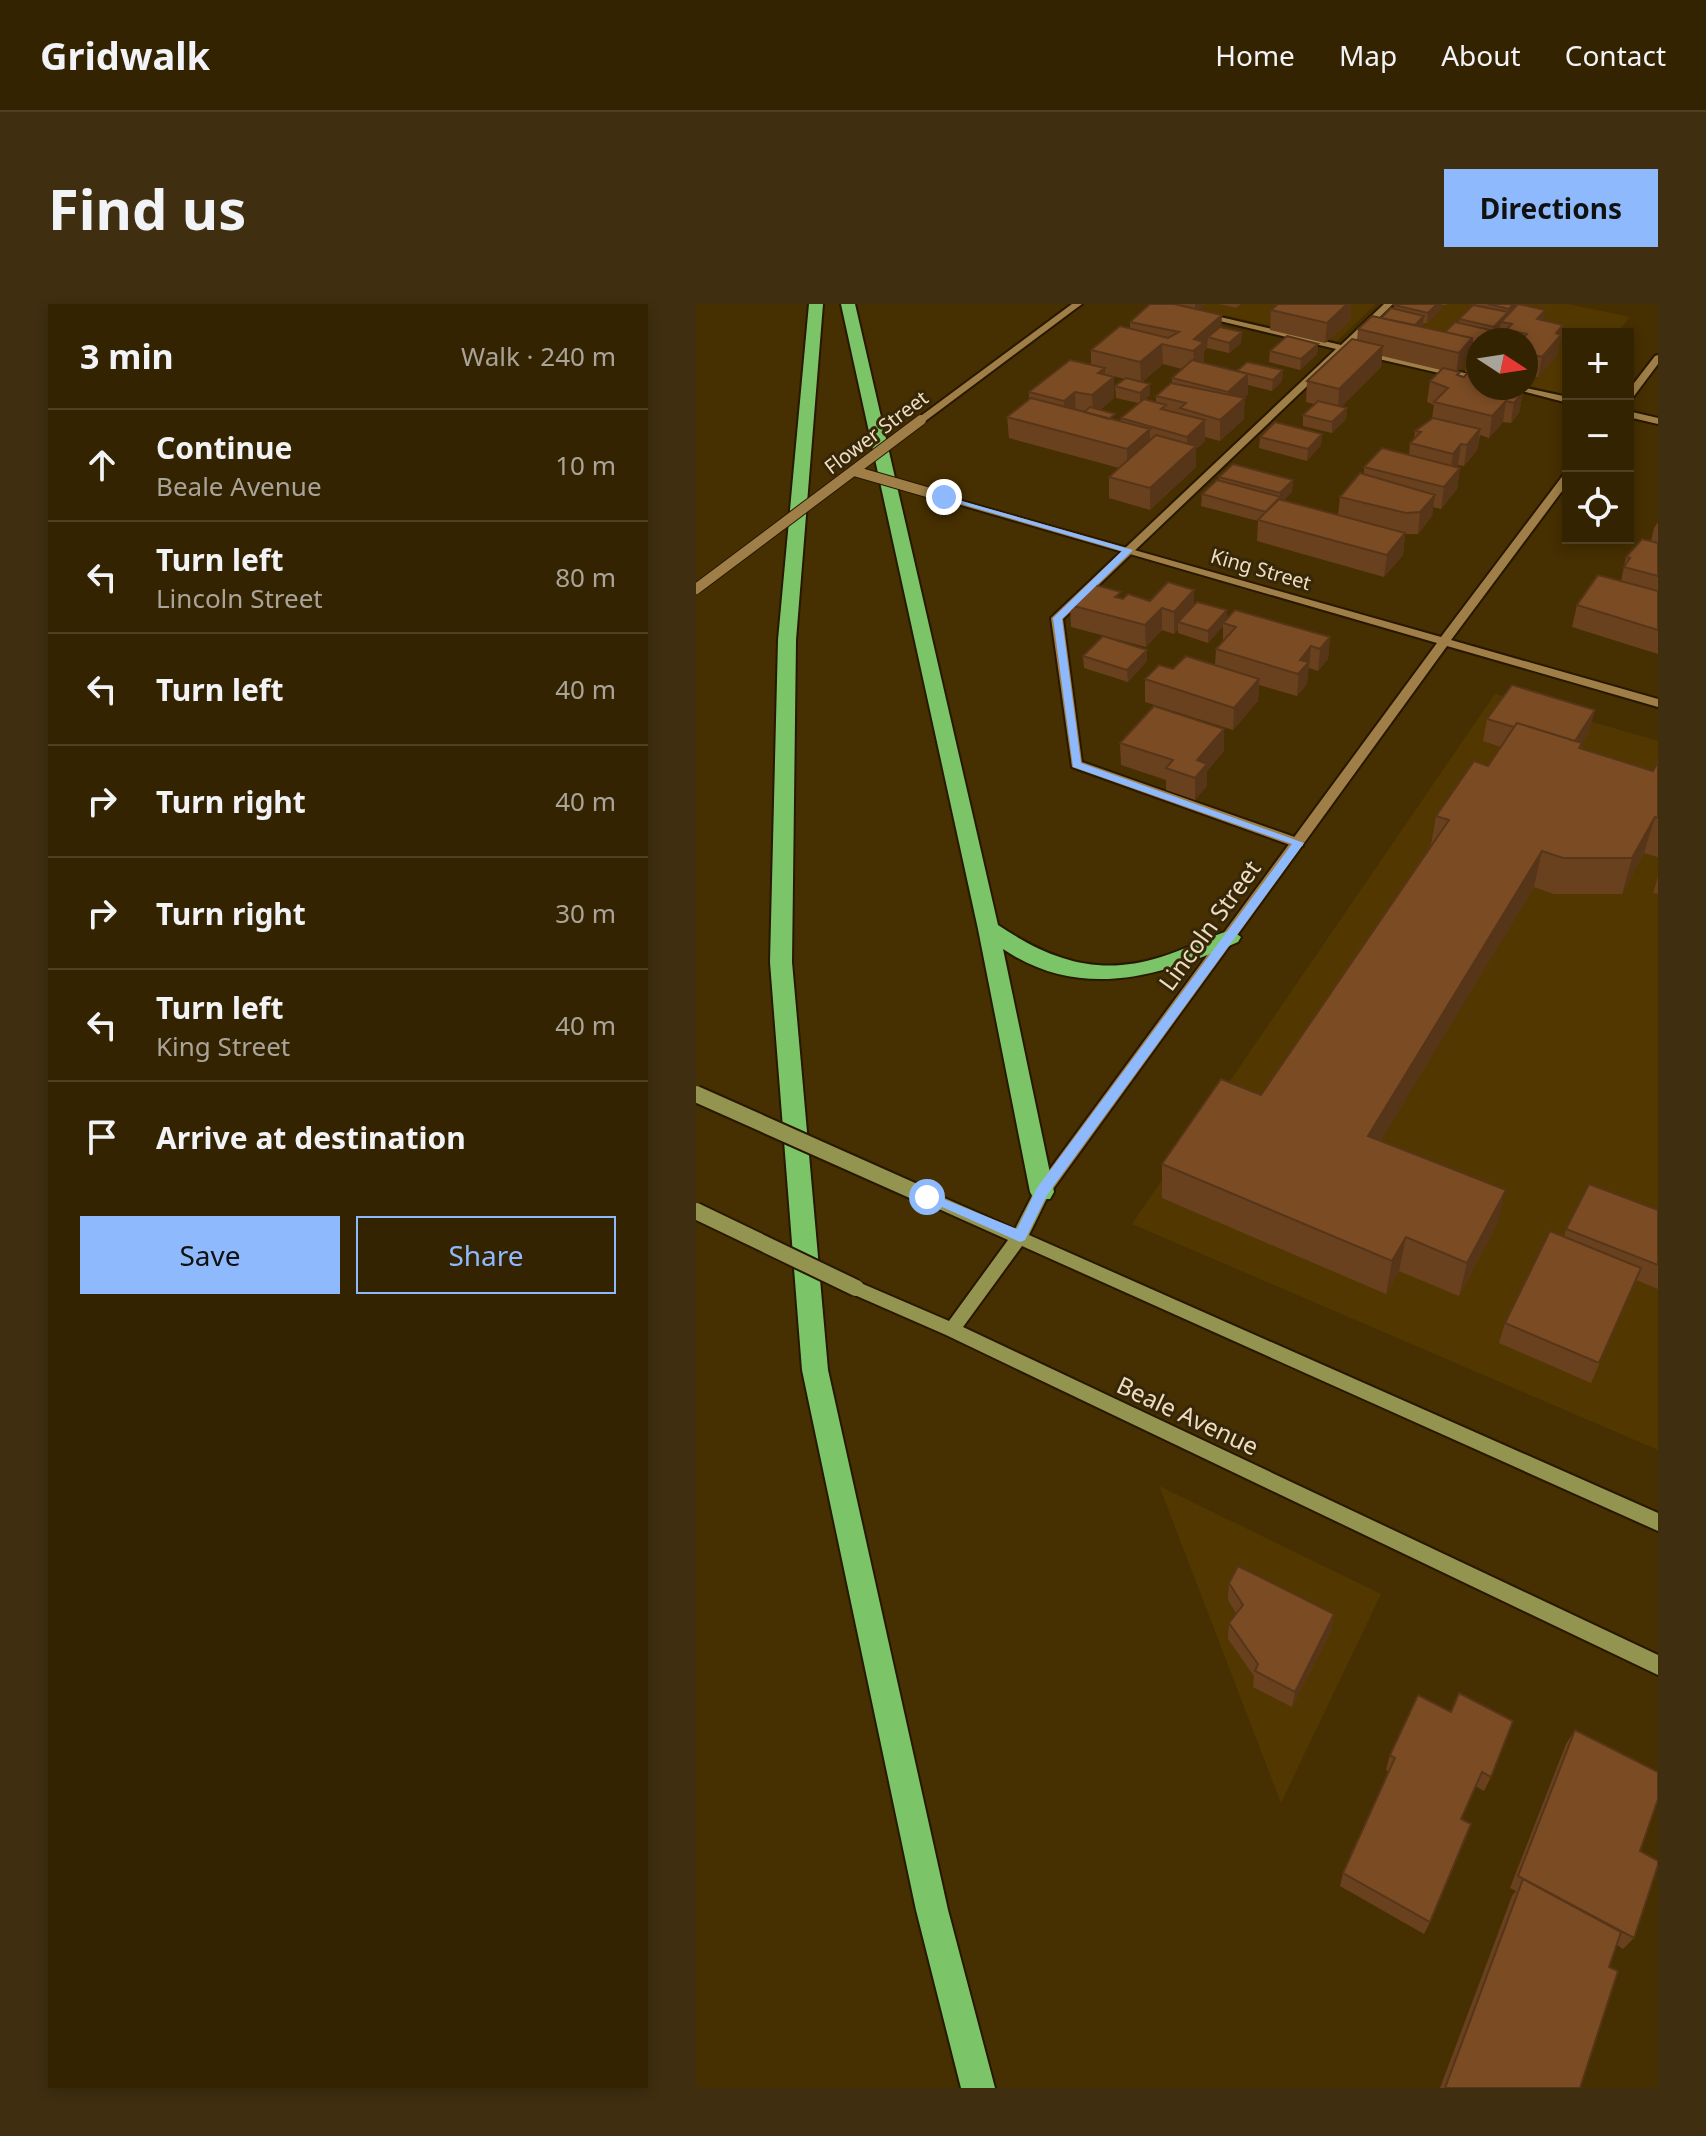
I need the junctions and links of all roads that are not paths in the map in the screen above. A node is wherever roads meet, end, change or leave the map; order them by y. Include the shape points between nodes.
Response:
1 (816, 304) edge
2 (848, 304) edge
3 (1078, 304) edge
4 (1389, 304) edge
5 (1194, 314) edge
6 (1342, 348) junction
7 (1658, 358) edge
8 (1466, 376) edge
9 (1634, 390) edge
10 (1538, 393) edge
11 (1562, 399) edge
12 (1634, 415) edge
13 (1658, 421) edge
14 (854, 471) junction
15 (1562, 484) edge
16 (1128, 550) junction
17 (696, 589) edge
18 (1442, 641) junction
19 (1658, 703) edge
20 (1298, 843) junction
21 (988, 929) junction
22 (1231, 937) junction
23 (696, 1094) edge
24 (1042, 1192) junction
25 (696, 1211) edge
26 (1020, 1236) junction
27 (952, 1330) junction
28 (1658, 1522) edge
29 (1658, 1665) edge
30 (978, 2088) edge

1 - 30 highway via 787,640 781,962 815,1370 932,1910
2 - 21 highway
3 - 14 street, Flower Street, bridge
4 - 6 street
5 - 6 street
6 - 8 street
6 - 16 street
7 - 9 street
10 - 11 street
12 - 13 street
14 - 16 street, King Street, bridge
14 - 17 street, Flower Street, bridge
15 - 18 street, Lincoln Street
16 - 18 street, King Street
16 - 20 street via 1057,618 1076,764
18 - 19 street, King Street
18 - 20 street, Lincoln Street
20 - 22 street, Lincoln Street
21 - 22 highway via 1011,947 1071,974 1130,973 1165,965
21 - 24 highway
22 - 24 street, Lincoln Street
23 - 26 main road, bridge
24 - 26 main road, Lincoln Street
25 - 27 main road, Beale Avenue, bridge
26 - 27 main road, Lincoln Street
26 - 28 main road
27 - 29 main road, Beale Avenue

